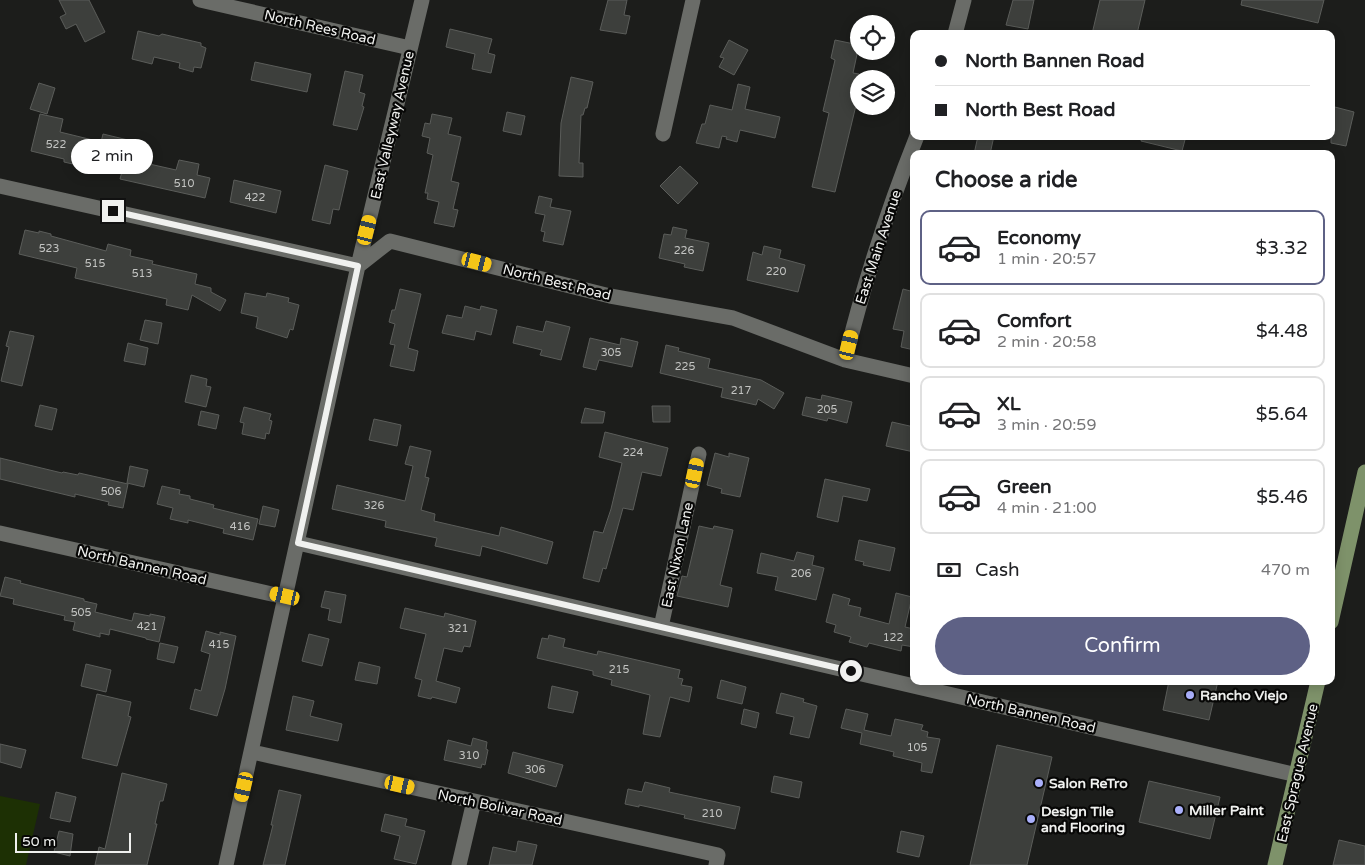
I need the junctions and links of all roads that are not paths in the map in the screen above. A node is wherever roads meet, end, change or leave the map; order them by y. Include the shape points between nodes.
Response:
1 (200, 0) edge
2 (422, 0) edge
3 (693, 0) edge
4 (964, 0) edge
5 (956, 30) edge
6 (410, 48) junction
7 (663, 134) dead end
8 (910, 154) edge
9 (0, 186) edge
10 (358, 266) junction
11 (845, 360) junction
12 (910, 375) edge
13 (699, 454) dead end
14 (1365, 472) edge
15 (0, 533) edge
16 (298, 543) junction
17 (285, 596) junction
18 (1335, 604) edge
19 (661, 627) junction
20 (910, 685) edge
21 (910, 685) edge
22 (1317, 685) edge
23 (252, 752) junction
24 (1297, 775) junction
25 (474, 801) junction
26 (717, 860) edge
27 (226, 865) edge
28 (459, 865) edge
29 (1275, 865) edge

1 - 6 street, North Rees Road
2 - 6 street, East Valleyway Avenue
3 - 7 street
4 - 5 street
6 - 10 street, East Valleyway Avenue
8 - 11 street, East Main Avenue via 868,271
9 - 10 street
10 - 11 street, North Best Road via 390,241 610,296 733,318
10 - 16 street, East Valleyway Avenue
11 - 12 street, North Best Road
13 - 19 street, East Nixon Lane
14 - 18 main road
15 - 17 street, North Bannen Road
16 - 17 street, East Valleyway Avenue
16 - 19 street, North Bannen Road
17 - 23 street, East Valleyway Avenue
19 - 21 street, North Bannen Road
20 - 24 street, North Bannen Road
22 - 24 main road, East Sprague Avenue
23 - 25 street, North Bolivar Road
23 - 27 street, East Valleyway Avenue
24 - 29 main road, East Sprague Avenue
25 - 26 street, North Bolivar Road
25 - 28 street

